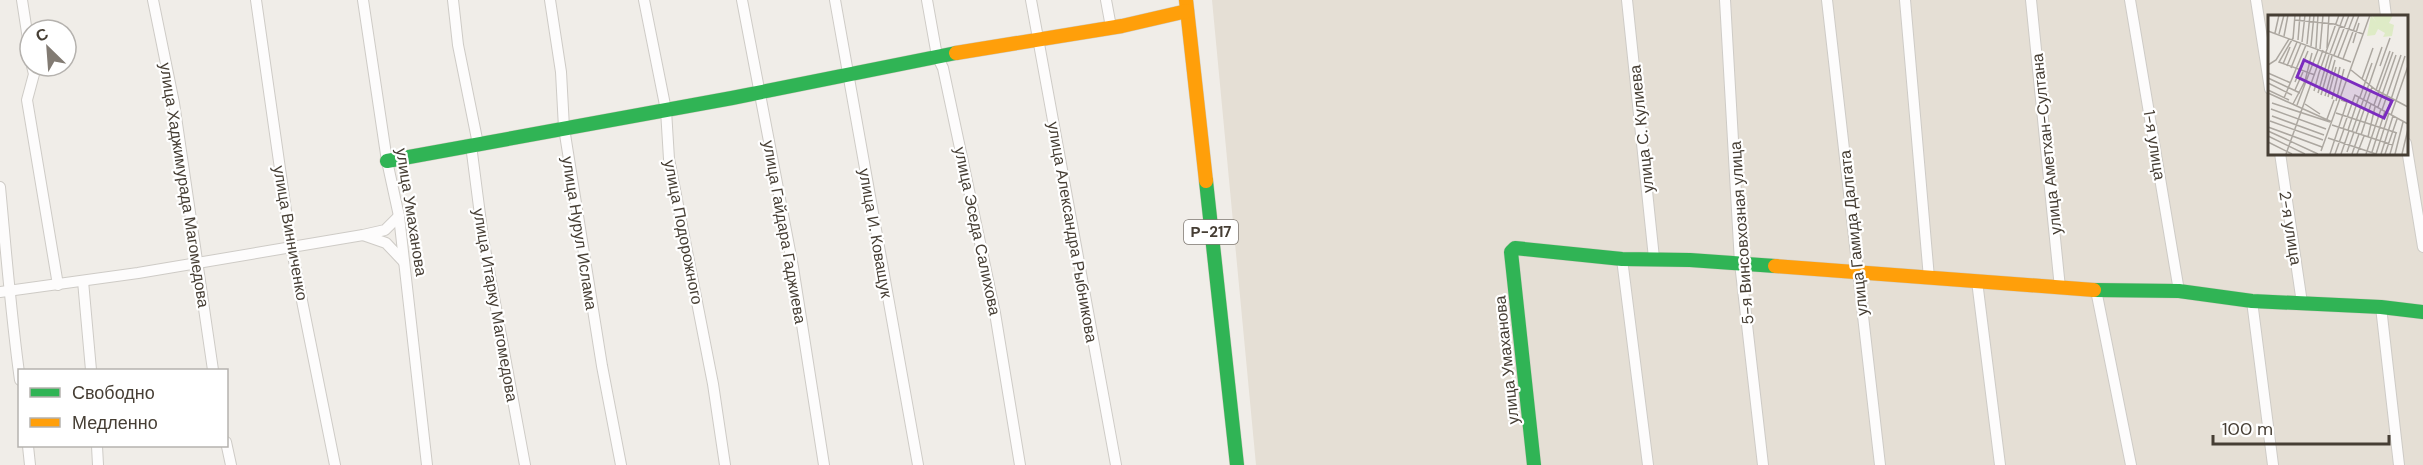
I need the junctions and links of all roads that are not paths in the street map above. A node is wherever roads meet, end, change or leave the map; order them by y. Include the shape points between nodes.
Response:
1 (22, 0) edge
2 (153, 0) edge
3 (256, 0) edge
4 (363, 0) edge
5 (453, 0) edge
6 (550, 0) edge
7 (644, 0) edge
8 (742, 0) edge
9 (835, 0) edge
10 (927, 0) edge
11 (1031, 0) edge
12 (1106, 0) edge
13 (1627, 0) edge
14 (1725, 0) edge
15 (1827, 0) edge
16 (1905, 0) edge
17 (2031, 0) edge
18 (2130, 0) edge
19 (2256, 0) edge
20 (2384, 0) edge
21 (1186, 6) edge
22 (2386, 15) edge
23 (25, 18) edge
24 (1111, 27) junction
25 (1038, 39) junction
26 (937, 56) junction
27 (848, 74) junction
28 (2268, 76) edge
29 (33, 78) edge
30 (759, 93) junction
31 (666, 110) junction
32 (564, 128) junction
33 (474, 145) junction
34 (2280, 154) edge
35 (2408, 154) edge
36 (387, 161) junction
37 (0, 187) edge
38 (399, 216) junction
39 (363, 235) junction
40 (291, 246) junction
41 (2423, 247) edge
42 (1654, 258) junction
43 (1622, 259) junction
44 (200, 262) junction
45 (405, 262) junction
46 (1740, 263) junction
47 (1857, 272) junction
48 (1929, 278) junction
49 (83, 281) junction
50 (1977, 281) junction
51 (58, 285) junction
52 (2060, 288) junction
53 (2096, 290) junction
54 (2179, 291) junction
55 (4, 292) edge
56 (2252, 301) junction
57 (2302, 303) junction
58 (2381, 307) junction
59 (2423, 312) edge
60 (18, 369) edge
61 (91, 369) edge
62 (213, 369) edge
63 (28, 447) edge
64 (97, 447) edge
65 (227, 447) edge
66 (30, 465) edge
67 (98, 465) edge
68 (231, 465) edge
69 (335, 465) edge
70 (428, 465) edge
71 (525, 465) edge
72 (621, 465) edge
73 (725, 465) edge
74 (824, 465) edge
75 (918, 465) edge
76 (1020, 465) edge
77 (1116, 465) edge
78 (1237, 465) edge
79 (1534, 465) edge
80 (1648, 465) edge
81 (1763, 465) edge
82 (1880, 465) edge
83 (2000, 465) edge
84 (2131, 465) edge
85 (2273, 465) edge
86 (2399, 465) edge

1 - 23 street
2 - 44 street, улица Хаджимурада Магомедова
3 - 40 street, улица Винниченко
4 - 36 street, улица Умаханова
5 - 33 street, улица Итарку Магомедова
6 - 32 street, улица Нурул Ислама via 561,72
7 - 31 street, улица Подорожного
8 - 30 street, улица Гайдара Гаджиева
9 - 27 street, улица И. Коващук
10 - 26 street, улица Эседа Салихова
11 - 25 street, улица Александра Рыбникова
12 - 24 street
13 - 42 street, улица С. Кулиева
14 - 46 street, 5-я Винсовхозная улица
15 - 47 street, улица Гамида Далгата
16 - 48 street
17 - 52 street, улица Аметхан-Султана
18 - 54 street, 1-я улица
19 - 28 street
20 - 22 street
21 - 24 main road
21 - 78 main road, Р-217
24 - 25 main road
25 - 26 main road
25 - 77 street, улица Александра Рыбникова
26 - 27 main road
26 - 76 street, улица Эседа Салихова via 943,68 995,313
27 - 30 main road
27 - 75 street, улица И. Коващук
29 - 51 street via 27,100
30 - 31 main road
30 - 74 street, улица Гайдара Гаджиева via 793,267
31 - 32 main road
31 - 73 street, улица Подорожного via 669,159
32 - 33 main road
32 - 72 street, улица Нурул Ислама
33 - 36 main road
33 - 71 street, улица Итарку Магомедова via 483,238
34 - 57 street, 2-я улица
35 - 41 street
36 - 38 street, улица Умаханова
37 - 55 street via 6,227
38 - 39 street via 385,230
38 - 45 street, улица Умаханова
39 - 40 street
39 - 45 street via 386,243
40 - 44 street
40 - 69 street, улица Винниченко
42 - 43 main road
42 - 46 main road
43 - 79 main road, улица Умаханова via 1515,248 1512,252
43 - 80 street
44 - 49 street
44 - 62 street, улица Хаджимурада Магомедова
45 - 70 street, улица Умаханова
46 - 47 main road
46 - 81 street, 5-я Винсовхозная улица
47 - 48 main road
47 - 82 street, улица Гамида Далгата
48 - 50 main road
49 - 51 street
49 - 61 street
50 - 52 main road
50 - 83 street
51 - 55 street
52 - 53 main road
53 - 54 main road
53 - 84 street
54 - 56 main road
55 - 60 street
56 - 57 main road
56 - 85 street
57 - 58 main road
58 - 59 main road
58 - 86 street
63 - 66 street
64 - 67 street
65 - 68 street

